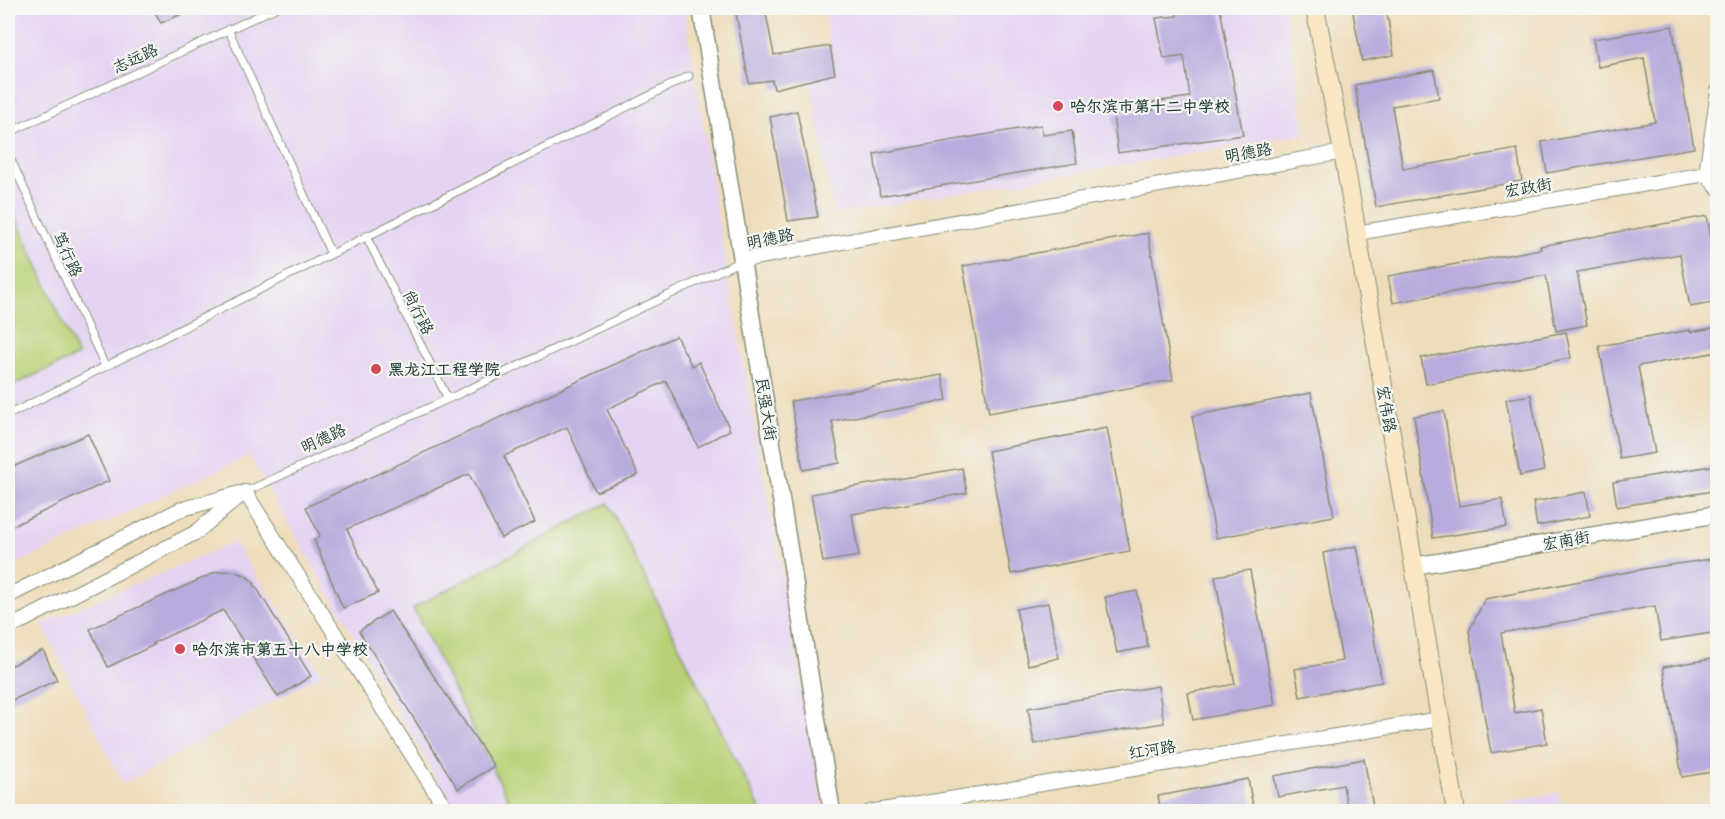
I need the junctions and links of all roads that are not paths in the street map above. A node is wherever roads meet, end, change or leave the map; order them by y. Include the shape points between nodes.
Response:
1 (275, 8) edge
2 (701, 8) edge
3 (1315, 8) edge
4 (228, 29) junction
5 (690, 76) dead end
6 (1718, 91) edge
7 (8, 133) edge
8 (1343, 152) junction
9 (8, 153) edge
10 (1706, 174) junction
11 (1718, 188) edge
12 (1357, 233) junction
13 (366, 236) junction
14 (332, 254) junction
15 (743, 260) junction
16 (105, 366) junction
17 (448, 399) junction
18 (8, 414) edge
19 (245, 492) junction
20 (1718, 514) edge
21 (1414, 566) junction
22 (8, 596) edge
23 (8, 628) edge
24 (1440, 719) junction
25 (448, 812) edge
26 (832, 812) edge
27 (870, 812) edge
28 (1456, 812) edge

1 - 4 lane, 志远路
2 - 15 street, 民强大街
3 - 8 main road, 宏伟路
4 - 7 lane, 志远路
4 - 14 lane
5 - 13 lane
6 - 10 street
8 - 12 main road, 宏伟路
8 - 15 street, 明德路
9 - 16 lane, 笃行路
10 - 11 street
10 - 12 street, 宏政街
12 - 21 main road, 宏伟路
13 - 14 lane
13 - 17 lane, 尚行路
14 - 16 lane
15 - 17 lane, 明德路
15 - 26 street, 民强大街
16 - 18 lane
17 - 19 lane, 明德路
19 - 22 street, 明德路 via 179,510
19 - 23 street, 明德路 via 195,533
19 - 25 street
20 - 21 street, 宏南街
21 - 24 main road, 宏伟路
24 - 27 street, 红河路
24 - 28 main road, 宏伟路

